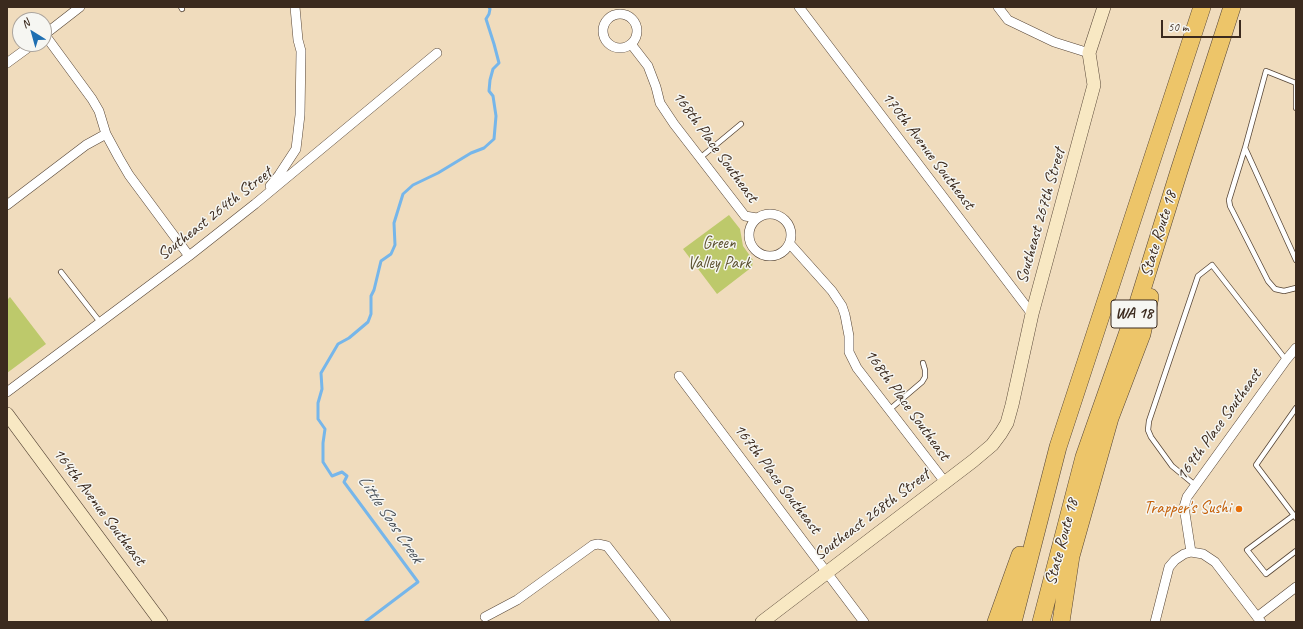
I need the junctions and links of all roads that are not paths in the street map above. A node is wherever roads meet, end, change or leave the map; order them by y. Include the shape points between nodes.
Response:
1 (80, 7) edge
2 (295, 7) edge
3 (799, 7) edge
4 (998, 7) edge
5 (1104, 7) edge
6 (1202, 7) edge
7 (1232, 7) edge
8 (52, 29) edge
9 (631, 44) dead end
10 (52, 46) edge
11 (23, 52) edge
12 (436, 53) dead end
13 (1089, 53) junction
14 (7, 64) edge
15 (1296, 83) edge
16 (1296, 108) edge
17 (741, 124) dead end
18 (106, 134) junction
19 (1245, 148) junction
20 (700, 158) junction
21 (1178, 171) junction
22 (7, 204) edge
23 (255, 204) junction
24 (756, 218) junction
25 (790, 244) junction
26 (189, 256) junction
27 (1296, 260) edge
28 (61, 272) dead end
29 (1296, 288) edge
30 (1032, 314) junction
31 (100, 322) junction
32 (1296, 348) edge
33 (1286, 360) junction
34 (923, 363) dead end
35 (679, 376) dead end
36 (7, 392) edge
37 (1296, 408) edge
38 (889, 410) junction
39 (7, 414) edge
40 (1001, 433) joint
41 (1058, 447) junction
42 (945, 482) junction
43 (1195, 485) junction
44 (1295, 516) edge
45 (1296, 550) edge
46 (1191, 552) junction
47 (827, 572) junction
48 (1296, 587) edge
49 (485, 617) dead end
50 (1259, 619) edge
51 (161, 622) edge
52 (666, 622) edge
53 (762, 622) edge
54 (864, 622) edge
55 (996, 622) edge
56 (1013, 622) edge
57 (1041, 622) edge
58 (1061, 622) edge
59 (1155, 622) edge

1 - 8 street
2 - 23 street via 301,51 300,115 296,149
3 - 30 street, 170th Avenue Southeast
4 - 13 street via 1008,20 1054,42
5 - 13 street, Southeast 267th Street
6 - 41 highway, State Route 18 / WA 18
7 - 21 highway, State Route 18 / WA 18
9 - 20 street, 168th Place Southeast via 648,66 660,103
10 - 18 street via 92,99 99,111
11 - 14 street
12 - 23 street, Southeast 264th Street
13 - 30 street, Southeast 267th Street via 1094,85
15 - 16 lane
15 - 19 lane via 1266,71
17 - 20 lane
18 - 22 street via 86,145
18 - 26 street via 130,176
19 - 27 lane
19 - 29 lane via 1229,200 1230,206 1268,281 1275,289 1284,291
20 - 24 street, 168th Place Southeast via 745,216
21 - 57 highway, State Route 18 / WA 18 via 1137,306 1084,457
21 - 58 highway via 1142,334 1110,418 1071,556
23 - 26 street, Southeast 264th Street
24 - 25 street, 168th Place Southeast via 777,214 783,218 791,230
24 - 25 street, 168th Place Southeast via 749,230 749,237 751,244 760,254 774,256 786,250
25 - 38 street, 168th Place Southeast via 842,306 849,336 849,352 857,368
26 - 31 street, Southeast 264th Street
28 - 31 lane
30 - 40 street, Southeast 267th Street via 1012,405
31 - 36 street, Southeast 264th Street
32 - 33 street, 169th Place Southeast
33 - 43 street, 169th Place Southeast
33 - 43 lane via 1212,265 1198,276 1149,420 1148,430 1172,466
34 - 38 lane via 925,377 922,382
35 - 47 street, 167th Place Southeast
37 - 44 lane via 1256,465
38 - 42 street, 168th Place Southeast
39 - 51 street, 164th Avenue Southeast
40 - 42 street, Southeast 268th Street via 992,445
41 - 55 highway
41 - 56 highway, State Route 18 / WA 18
42 - 47 street, Southeast 268th Street
43 - 46 street, 169th Place Southeast via 1184,507
44 - 45 lane via 1247,550 1266,574
46 - 50 street via 1203,554 1215,562
46 - 59 street via 1184,554 1169,567
47 - 53 street, Southeast 268th Street
47 - 54 street, 167th Place Southeast
48 - 50 street
49 - 52 street via 517,600 593,545 598,544 607,546

